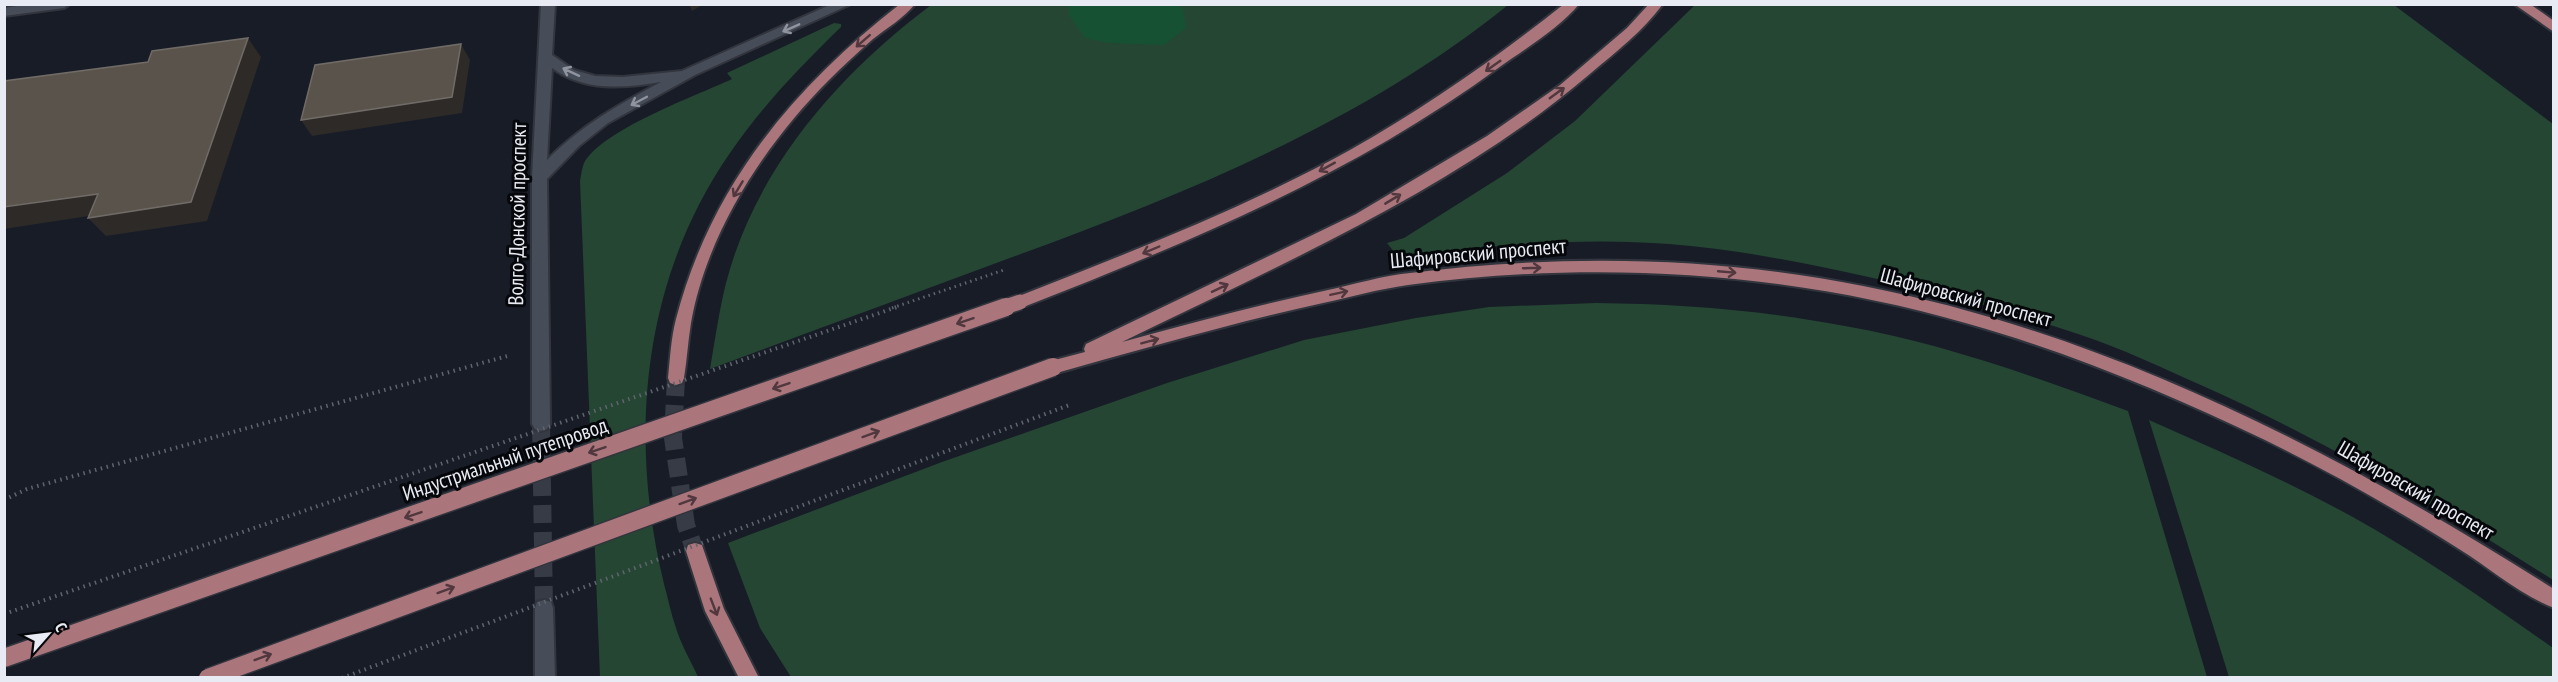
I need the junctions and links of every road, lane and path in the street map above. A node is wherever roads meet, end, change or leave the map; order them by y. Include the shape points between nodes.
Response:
1 (64, 4) edge
2 (548, 4) edge
3 (845, 4) edge
4 (909, 4) edge
5 (1573, 4) edge
6 (1657, 4) edge
7 (2520, 4) edge
8 (4, 12) edge
9 (2553, 28) edge
10 (546, 57) junction
11 (690, 72) junction
12 (539, 178) junction
13 (1004, 270) dead end
14 (540, 346) junction
15 (1053, 367) junction
16 (676, 378) tunnel mouth
17 (1072, 404) dead end
18 (541, 424) tunnel mouth
19 (4, 500) edge
20 (695, 551) tunnel mouth
21 (2553, 600) edge
22 (544, 608) tunnel mouth
23 (4, 614) edge
24 (4, 658) edge
25 (208, 678) edge
26 (342, 678) edge
27 (545, 678) edge
28 (750, 678) edge

1 - 8 street
2 - 10 street, Волго-Донской проспект
3 -> 11 street
4 -> 16 main road via 835,65 796,106 757,159 719,221 693,284 677,354
5 -> 24 main road, Индустриальный путепровод, bridge via 1512,53 1397,129 1233,215 1020,302
15 -> 6 main road via 1360,218 1492,140 1565,88 1632,31
7 - 9 main road
11 -> 10 street via 639,81 598,81 570,73
10 - 12 street, Волго-Донской проспект
11 -> 12 street via 603,120 574,142
12 - 14 street, Волго-Донской проспект
13 - 23 path, bridge
14 - 18 street, Волго-Донской проспект
14 - 19 path via 27,489
15 -> 21 main road, Шафировский проспект via 1269,308 1404,279 1519,268 1604,266 1759,275 1829,286 1963,316 2050,343 2186,396 2369,486 2481,551
25 -> 15 main road, bridge
17 - 26 path, bridge
20 -> 28 main road via 715,611
22 - 27 street

